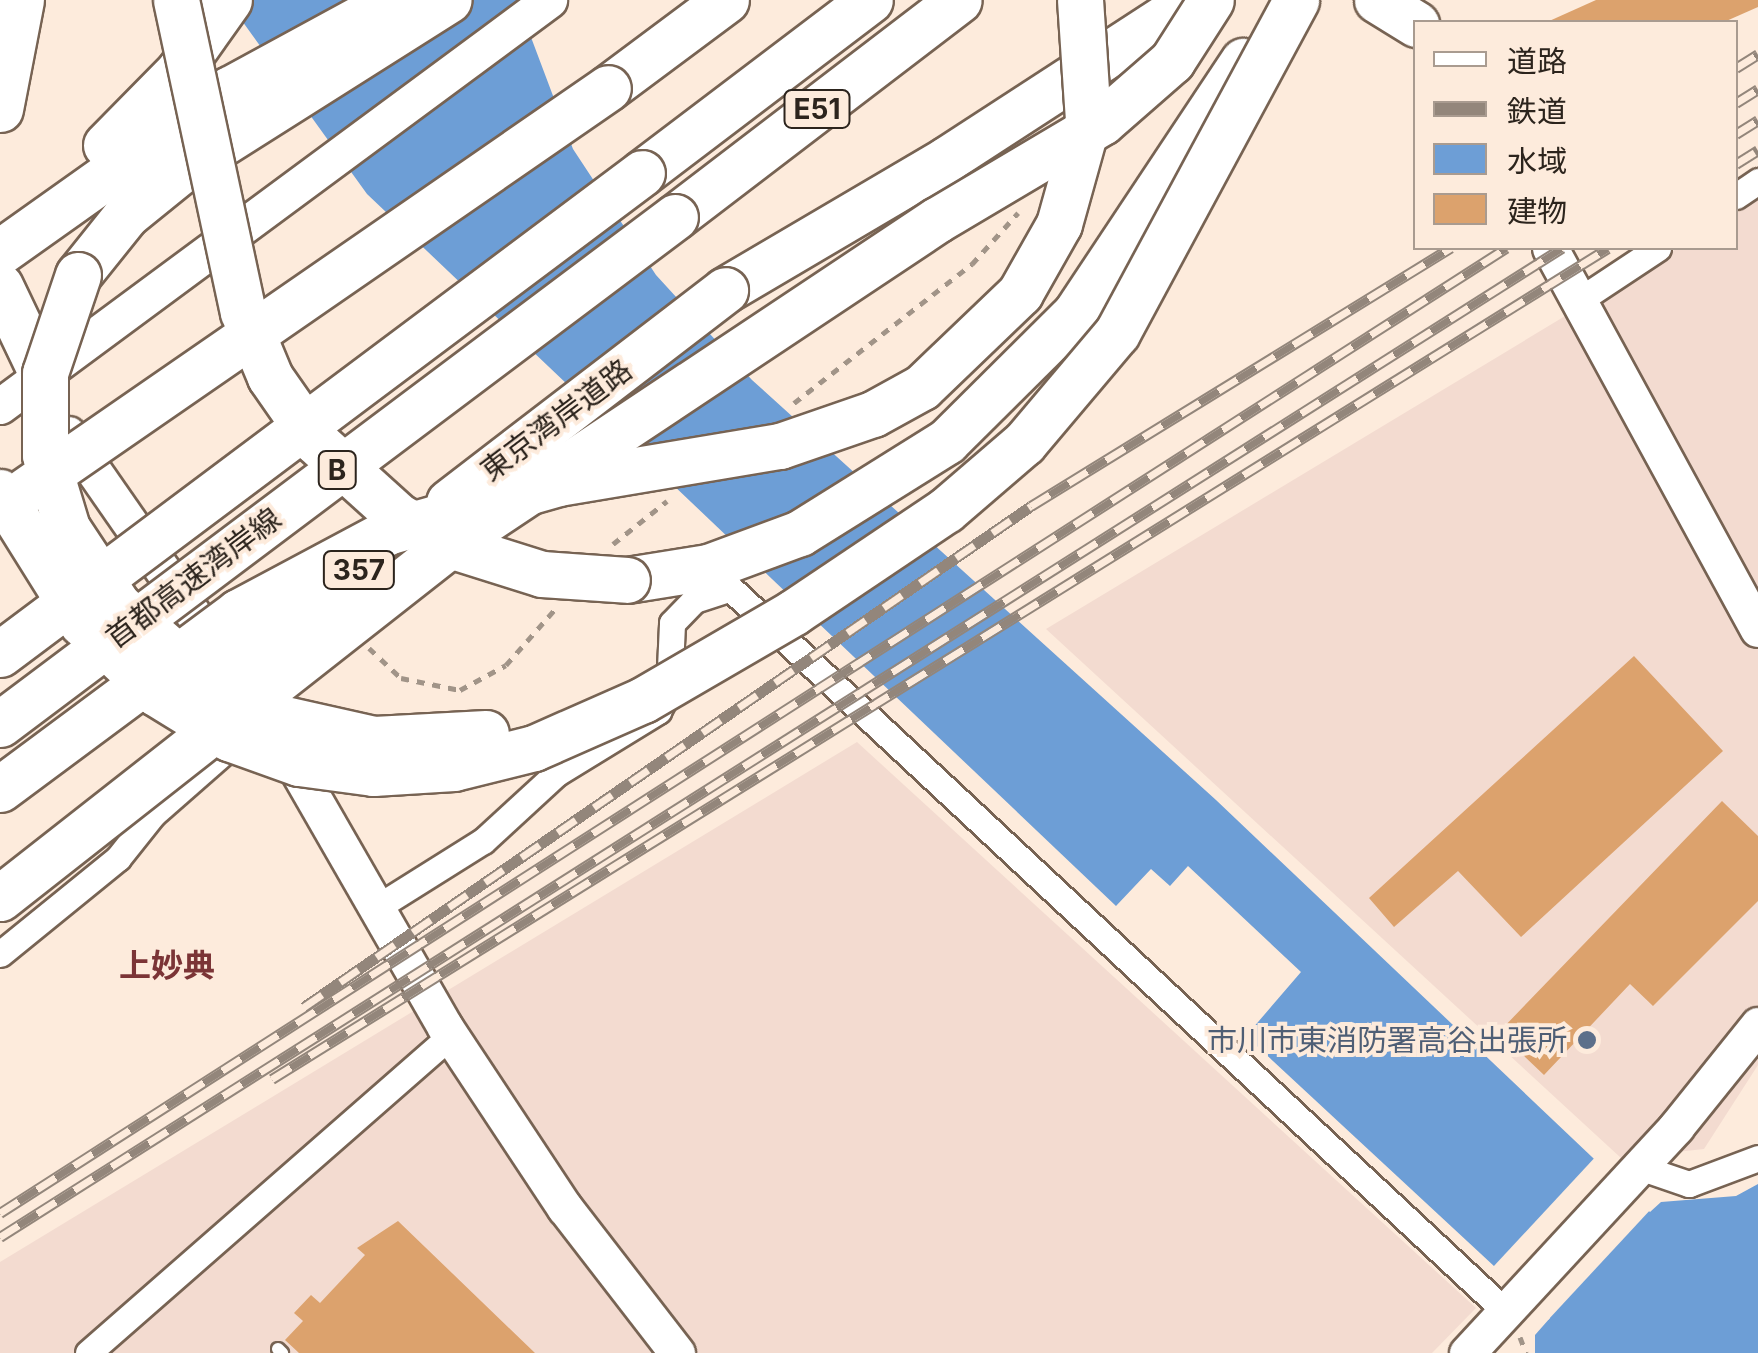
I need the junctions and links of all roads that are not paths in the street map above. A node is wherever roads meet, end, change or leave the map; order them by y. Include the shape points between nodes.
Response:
1 (20, 0) edge
2 (176, 0) edge
3 (229, 0) edge
4 (394, 0) edge
5 (448, 0) edge
6 (550, 0) edge
7 (726, 0) edge
8 (870, 0) edge
9 (959, 0) edge
10 (1080, 0) edge
11 (1128, 0) edge
12 (1192, 0) edge
13 (1211, 0) edge
14 (1281, 0) edge
15 (1296, 0) edge
16 (1377, 0) edge
17 (1413, 22) edge
18 (0, 109) edge
19 (642, 173) joint
20 (675, 217) joint
21 (0, 240) edge
22 (1551, 250) edge
23 (1655, 250) edge
24 (0, 252) edge
25 (0, 286) edge
26 (726, 290) junction
27 (1578, 300) junction
28 (42, 374) junction
29 (0, 406) edge
30 (0, 492) edge
31 (0, 508) edge
32 (862, 568) junction
33 (1758, 629) edge
34 (0, 654) edge
35 (264, 716) junction
36 (0, 724) edge
37 (0, 789) edge
38 (0, 860) edge
39 (0, 898) edge
40 (376, 908) junction
41 (0, 954) edge
42 (1758, 1025) edge
43 (451, 1035) junction
44 (1758, 1158) edge
45 (1632, 1174) junction
46 (1514, 1303) junction
47 (88, 1353) edge
48 (678, 1353) edge
49 (1467, 1353) edge

1 - 18 highway
2 - 14 highway, bridge via 242,312 270,377 314,440 398,516 456,547 542,574 627,580 708,566 800,532 895,478 995,400 1114,263
3 - 21 highway via 144,110
4 - 24 highway via 228,90
5 - 32 highway, bridge via 189,164 126,215 78,275 51,346 43,409 56,499 88,564 159,646 247,705 324,731 412,740 524,724 614,695
6 - 28 street
7 - 31 highway, bridge
8 - 19 highway, E51
9 - 20 highway, E51
10 - 37 highway, bridge via 1088,120 1066,206 1020,294 922,387 873,414 780,446 558,482 390,531 238,612
11 - 26 highway, 東京湾岸道路 / 357
12 - 26 highway via 947,160
13 - 39 highway, bridge via 1172,61 1102,122 858,272 456,540
15 - 32 highway, bridge via 1148,280 1087,374 985,479
16 - 17 highway
19 - 34 highway, 首都高速湾岸線 / B, bridge
20 - 36 highway, 首都高速湾岸線 / B, bridge
22 - 27 street
23 - 27 street
25 - 28 highway
26 - 38 highway, 東京湾岸道路 / 357, bridge via 288,625
27 - 33 street
28 - 29 street
28 - 35 street via 66,431
30 - 32 highway, bridge via 45,574 130,672 228,738 334,770 454,768 552,741 683,678
35 - 40 street
35 - 41 street via 153,814 118,858
40 - 43 street
40 - 46 street via 483,841 557,773 658,712 668,690 672,623 694,600 730,588
42 - 45 street
43 - 47 street
43 - 48 street via 565,1208
44 - 45 street via 1689,1184
45 - 46 street
46 - 49 street

